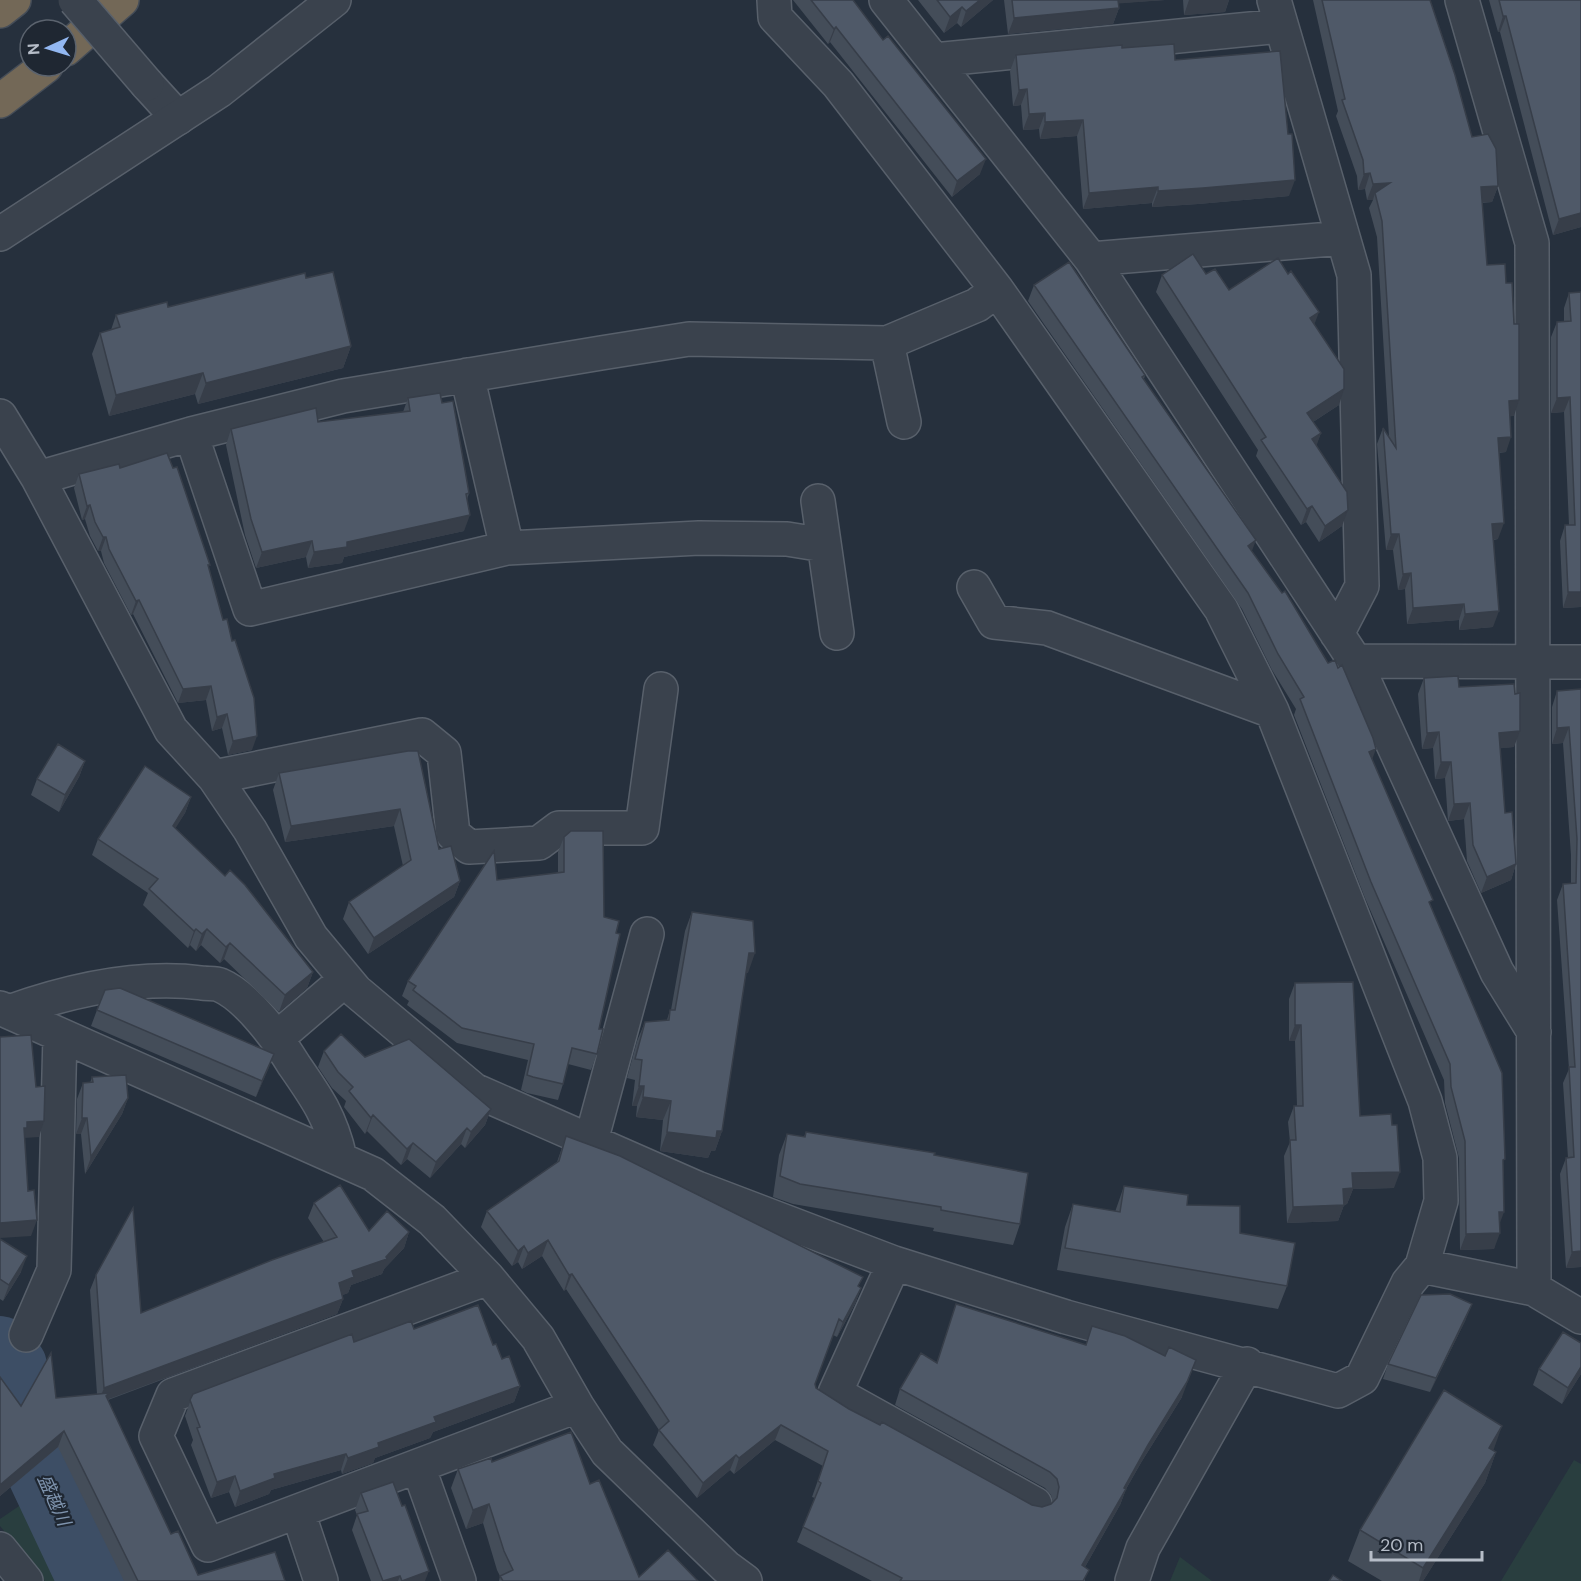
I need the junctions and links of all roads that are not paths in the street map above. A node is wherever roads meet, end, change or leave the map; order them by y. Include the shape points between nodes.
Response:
1 (14, 0) edge
2 (75, 0) edge
3 (122, 0) edge
4 (334, 0) edge
5 (774, 0) edge
6 (886, 0) edge
7 (1462, 0) edge
8 (0, 11) edge
9 (1277, 13) edge
10 (78, 38) edge
11 (934, 60) junction
12 (30, 78) edge
13 (0, 101) edge
14 (178, 118) junction
15 (0, 234) edge
16 (1343, 238) junction
17 (1091, 259) junction
18 (997, 290) junction
19 (887, 343) junction
20 (467, 375) junction
21 (0, 416) edge
22 (904, 422) dead end
23 (191, 434) junction
24 (38, 478) junction
25 (818, 501) dead end
26 (824, 545) junction
27 (507, 548) junction
28 (974, 586) dead end
29 (837, 633) dead end
30 (1337, 634) junction
31 (1355, 661) junction
32 (1533, 662) junction
33 (1581, 662) edge
34 (661, 689) dead end
35 (1272, 711) junction
36 (214, 777) junction
37 (647, 934) dead end
38 (346, 979) junction
39 (4, 1010) edge
40 (1534, 1032) junction
41 (60, 1035) junction
42 (277, 1038) junction
43 (591, 1141) junction
44 (340, 1158) junction
45 (894, 1263) junction
46 (1422, 1266) junction
47 (488, 1278) junction
48 (1534, 1289) junction
49 (1581, 1317) edge
50 (26, 1335) dead end
51 (1247, 1364) junction
52 (577, 1406) junction
53 (418, 1466) junction
54 (1035, 1504) edge
55 (298, 1512) junction
56 (0, 1549) edge
57 (26, 1581) edge
58 (321, 1581) edge
59 (459, 1581) edge
60 (745, 1581) edge
61 (1132, 1581) edge

1 - 8 highway
2 - 14 street, bridge
3 - 10 highway
4 - 14 street via 219,91
5 - 18 street via 775,17 838,84
6 - 11 street
7 - 32 street via 1532,243
9 - 11 street
9 - 16 street
11 - 17 street
12 - 13 highway
14 - 15 street
16 - 17 street
16 - 30 street via 1354,275 1362,586
17 - 30 street
18 - 19 street via 977,304
18 - 35 street via 1221,609
19 - 20 street via 688,339
19 - 22 street
20 - 23 street via 343,396
20 - 27 street
21 - 24 street
23 - 24 street
23 - 27 street via 250,609
24 - 36 street via 171,730
25 - 26 street
26 - 27 street via 787,539 699,538
26 - 29 street
28 - 35 street via 994,622 1047,628
30 - 31 street
31 - 32 street
31 - 40 street via 1497,972
32 - 33 street
32 - 40 street
34 - 36 street via 642,828 560,828 539,843 469,847 453,834 444,753 422,735
35 - 46 street via 1425,1101 1440,1158 1441,1201
36 - 38 street via 250,830 311,937
37 - 43 street
38 - 42 street
38 - 43 street via 474,1090
39 - 41 street
39 - 42 street via 84,990 174,979 220,985 251,1009
40 - 48 street
41 - 44 street
41 - 50 street via 54,1270
42 - 44 street via 324,1109
43 - 45 street via 697,1188
44 - 47 street via 373,1173 432,1220
45 - 51 street via 1066,1317
45 - 54 street via 835,1393
46 - 48 street
46 - 51 street via 1408,1283 1362,1378 1338,1391
47 - 52 street via 538,1338
47 - 55 street via 173,1395 156,1436 208,1545
48 - 49 street
51 - 61 street via 1143,1548
52 - 53 street
52 - 60 street via 608,1452 726,1568
53 - 55 street
53 - 59 street
55 - 58 street
56 - 57 street

